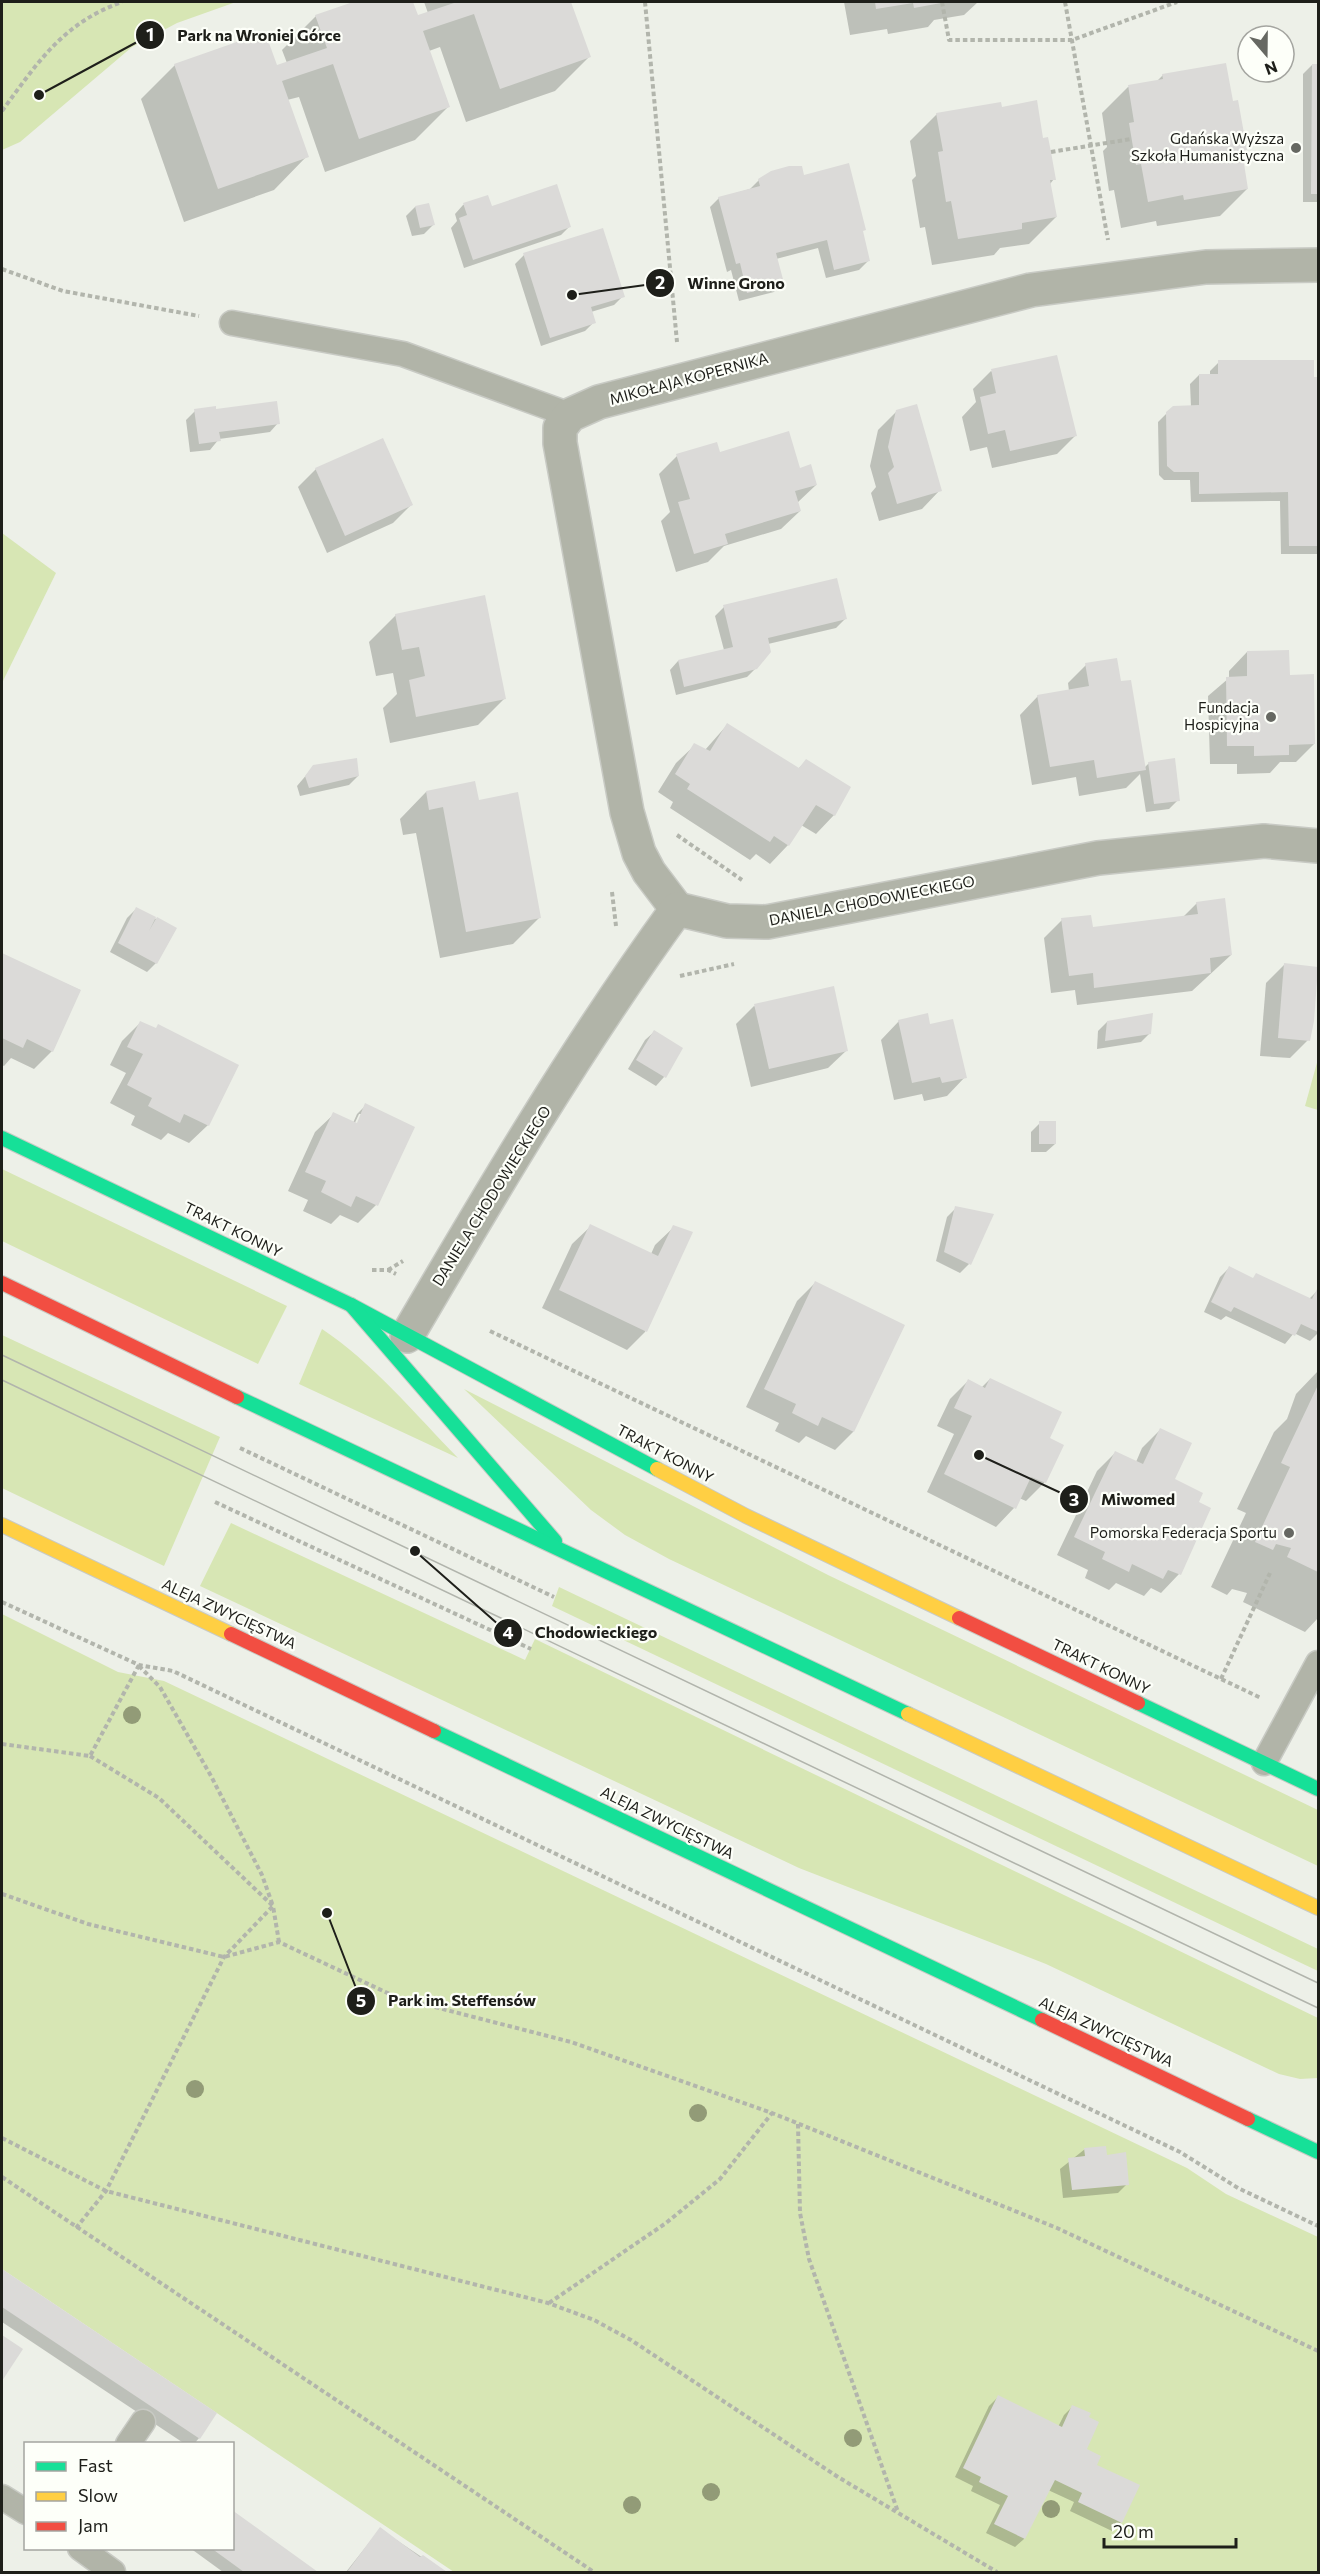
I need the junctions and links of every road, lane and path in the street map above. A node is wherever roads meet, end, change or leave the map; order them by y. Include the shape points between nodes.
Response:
1 (122, 2) edge
2 (645, 2) edge
3 (942, 2) edge
4 (1065, 2) edge
5 (1177, 2) edge
6 (1072, 40) junction
7 (2, 111) edge
8 (1131, 139) dead end
9 (1091, 146) junction
10 (1051, 152) dead end
11 (1108, 244) dead end
12 (1318, 266) edge
13 (2, 269) edge
14 (232, 323) joint
15 (680, 381) junction
16 (570, 415) junction
17 (674, 834) dead end
18 (1318, 846) edge
19 (610, 882) dead end
20 (752, 884) dead end
21 (677, 909) junction
22 (614, 935) dead end
23 (740, 962) dead end
24 (673, 980) dead end
25 (2, 1138) edge
26 (412, 1256) dead end
27 (388, 1270) dead end
28 (2, 1283) edge
29 (351, 1305) junction
30 (482, 1327) dead end
31 (407, 1336) junction
32 (240, 1448) dead end
33 (215, 1502) dead end
34 (2, 1525) edge
35 (562, 1549) junction
36 (1270, 1573) dead end
37 (554, 1597) dead end
38 (2, 1602) edge
39 (531, 1649) dead end
40 (1318, 1664) edge
41 (139, 1665) junction
42 (1221, 1679) junction
43 (1291, 1712) junction
44 (2, 1744) edge
45 (90, 1756) junction
46 (1264, 1763) junction
47 (1318, 1789) edge
48 (2, 1894) edge
49 (273, 1906) junction
50 (1318, 1908) edge
51 (279, 1942) junction
52 (224, 1957) junction
53 (772, 2113) junction
54 (798, 2124) junction
55 (2, 2138) edge
56 (1318, 2152) edge
57 (2, 2177) edge
58 (106, 2191) junction
59 (1318, 2226) edge
60 (76, 2228) junction
61 (548, 2303) junction
62 (1318, 2351) edge
63 (143, 2422) dead end
64 (129, 2442) edge
65 (2, 2497) edge
66 (24, 2511) edge
67 (899, 2513) junction
68 (83, 2550) edge
69 (113, 2572) edge
70 (594, 2572) edge
71 (997, 2572) edge

1 - 7 path via 97,10 56,42
2 - 15 path
3 - 6 path via 950,40
4 - 6 path
5 - 6 path
6 - 9 path
8 - 9 path
9 - 10 path
9 - 11 path
12 - 15 street, MIKOŁAJA KOPERNIKA via 1206,267 1031,290
13 - 14 path via 63,291
14 - 16 lane via 402,354
15 - 16 street, MIKOŁAJA KOPERNIKA via 599,402
16 - 21 street via 560,428 560,443 627,812 639,853
17 - 20 path
18 - 21 street, DANIELA CHODOWIECKIEGO via 1264,841 1098,858 767,922 727,921
19 - 22 path
21 - 31 street, DANIELA CHODOWIECKIEGO via 627,978
23 - 24 path
25 - 29 main road, TRAKT KONNY
26 - 27 path
28 - 35 main road
29 - 31 main road, TRAKT KONNY
29 - 35 main road
30 - 42 path
31 - 46 main road, TRAKT KONNY via 746,1516
32 - 37 path
33 - 39 path
34 - 56 main road, ALEJA ZWYCIĘSTWA
35 - 50 main road
36 - 42 path
38 - 41 path
40 - 43 lane
41 - 45 path
41 - 49 path via 160,1686 211,1776 262,1875
41 - 59 path via 173,1671 1180,2152 1238,2188
42 - 43 path
43 - 46 lane
44 - 45 path
45 - 49 path via 159,1798
46 - 47 main road, TRAKT KONNY
48 - 52 path via 88,1924
49 - 51 path
49 - 52 path
51 - 52 path
51 - 53 path via 396,1997 571,2042
52 - 58 path
53 - 54 path
53 - 61 path via 720,2179 666,2223
54 - 62 path via 1057,2228
54 - 67 path via 800,2213 809,2259
55 - 58 path
57 - 60 path
58 - 60 path
58 - 61 path
60 - 70 path
61 - 67 path via 594,2320 631,2340
63 - 64 lane
65 - 66 lane
67 - 71 path
68 - 69 lane

